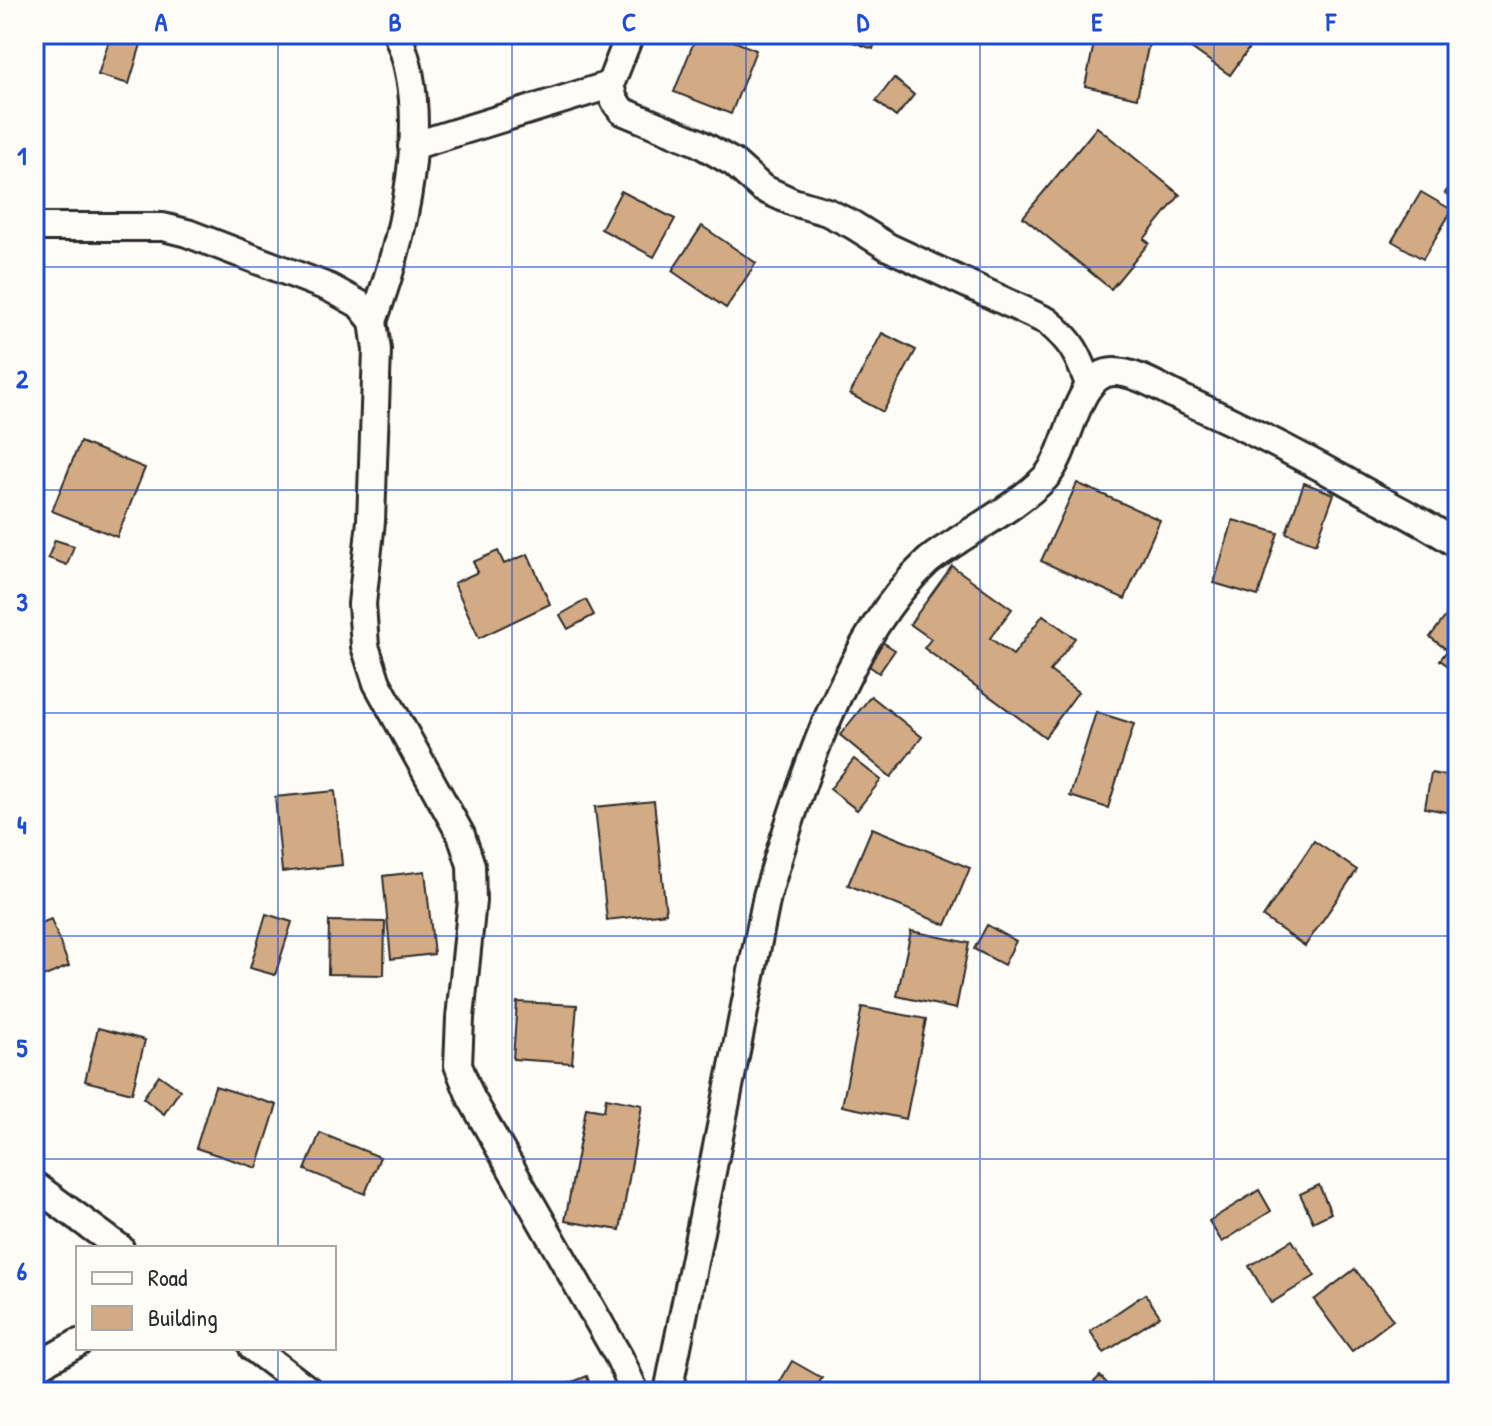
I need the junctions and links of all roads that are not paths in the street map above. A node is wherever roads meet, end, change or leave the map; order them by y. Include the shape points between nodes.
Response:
1 (397, 34) edge
2 (630, 34) edge
3 (610, 85) junction
4 (412, 146) junction
5 (34, 227) edge
6 (373, 321) junction
7 (1089, 384) junction
8 (1458, 545) edge
9 (34, 1185) edge
10 (117, 1246) edge
11 (76, 1344) edge
12 (256, 1350) edge
13 (34, 1368) edge
14 (311, 1392) edge
15 (635, 1392) edge
16 (668, 1392) edge

1 - 4 street via 408,58 413,92
2 - 3 street
3 - 4 street
3 - 7 street via 622,111 697,142 734,163 762,188 853,225 888,247 1047,321 1077,351
4 - 6 street via 393,267
5 - 6 street via 163,227 187,233 330,288 359,304
6 - 15 street via 377,350 371,521 362,604 365,646 377,683 461,835 471,865 458,1065 471,1098
7 - 8 street via 1115,372 1137,378 1317,464
7 - 16 street via 1063,451 1046,477 928,560 890,602 841,689 790,815 767,896
9 - 10 street
11 - 13 street
12 - 14 street

